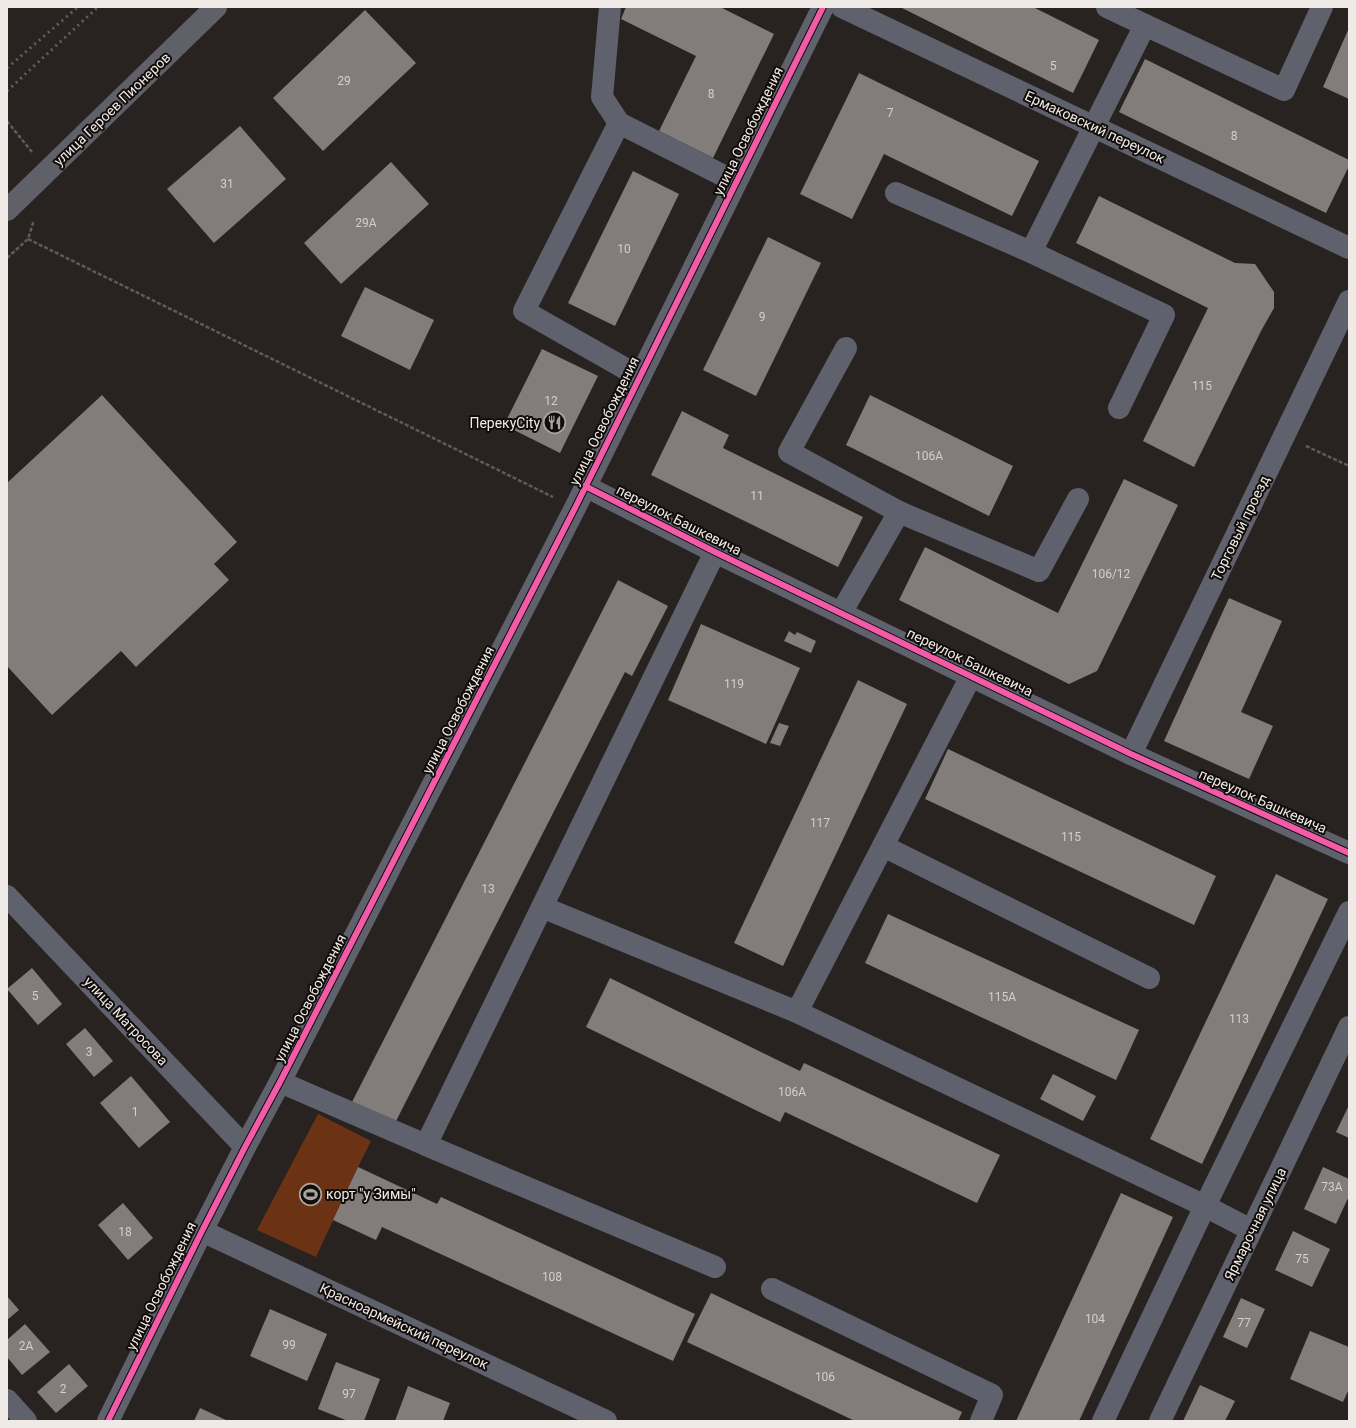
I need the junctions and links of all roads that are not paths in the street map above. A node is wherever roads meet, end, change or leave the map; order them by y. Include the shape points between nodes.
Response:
1 (216, 7) edge
2 (610, 7) edge
3 (823, 7) edge
4 (842, 7) edge
5 (1107, 7) edge
6 (1322, 7) edge
7 (1145, 26) junction
8 (619, 123) junction
9 (1095, 127) junction
10 (736, 182) junction
11 (896, 193) dead end
12 (7, 210) edge
13 (1349, 248) edge
14 (1031, 252) junction
15 (1349, 301) edge
16 (846, 348) dead end
17 (640, 377) junction
18 (1119, 408) dead end
19 (585, 486) junction
20 (1078, 499) dead end
21 (899, 512) junction
22 (715, 552) junction
23 (841, 613) junction
24 (971, 676) junction
25 (1131, 754) junction
26 (883, 846) junction
27 (1349, 853) edge
28 (7, 896) edge
29 (542, 907) junction
30 (1349, 912) edge
31 (1149, 978) dead end
32 (797, 1012) junction
33 (1349, 1027) edge
34 (280, 1082) junction
35 (426, 1145) junction
36 (245, 1147) junction
37 (1205, 1206) junction
38 (1251, 1230) junction
39 (202, 1231) junction
40 (715, 1267) dead end
41 (772, 1289) dead end
42 (7, 1400) edge
43 (26, 1421) edge
44 (108, 1421) edge
45 (606, 1421) edge
46 (982, 1421) edge
47 (1103, 1421) edge
48 (1160, 1421) edge

1 - 12 main road, улица Героев Пионеров
2 - 8 street via 602,97
3 - 10 street, улица Освобождения
4 - 9 street, Ермаковский переулок
5 - 7 street
6 - 7 street via 1284,90
7 - 9 street
8 - 10 street
8 - 17 street via 524,312
9 - 13 street, Ермаковский переулок
9 - 14 street
10 - 17 street, улица Освобождения
11 - 14 street
14 - 18 street via 1164,315
15 - 25 street, Торговый проезд
16 - 21 street via 789,452
17 - 19 street, улица Освобождения
19 - 22 street, переулок Башкевича
19 - 34 street, улица Освобождения
20 - 21 street via 1040,571
21 - 23 street
22 - 23 street, переулок Башкевича
22 - 29 street
23 - 24 street, переулок Башкевича
24 - 25 street, переулок Башкевича
24 - 26 street
25 - 27 street, переулок Башкевича
26 - 31 street
26 - 32 street
28 - 36 street, улица Матросова
29 - 32 street
29 - 35 street
30 - 37 street
32 - 37 street
33 - 38 street, Ярмарочная улица
34 - 35 street
34 - 36 street, улица Освобождения
35 - 40 street
36 - 39 street, улица Освобождения
37 - 38 street
37 - 47 street
38 - 48 street, Ярмарочная улица
39 - 44 street, улица Освобождения
39 - 45 street, Красноармейский переулок
41 - 46 street via 992,1394
42 - 43 street

